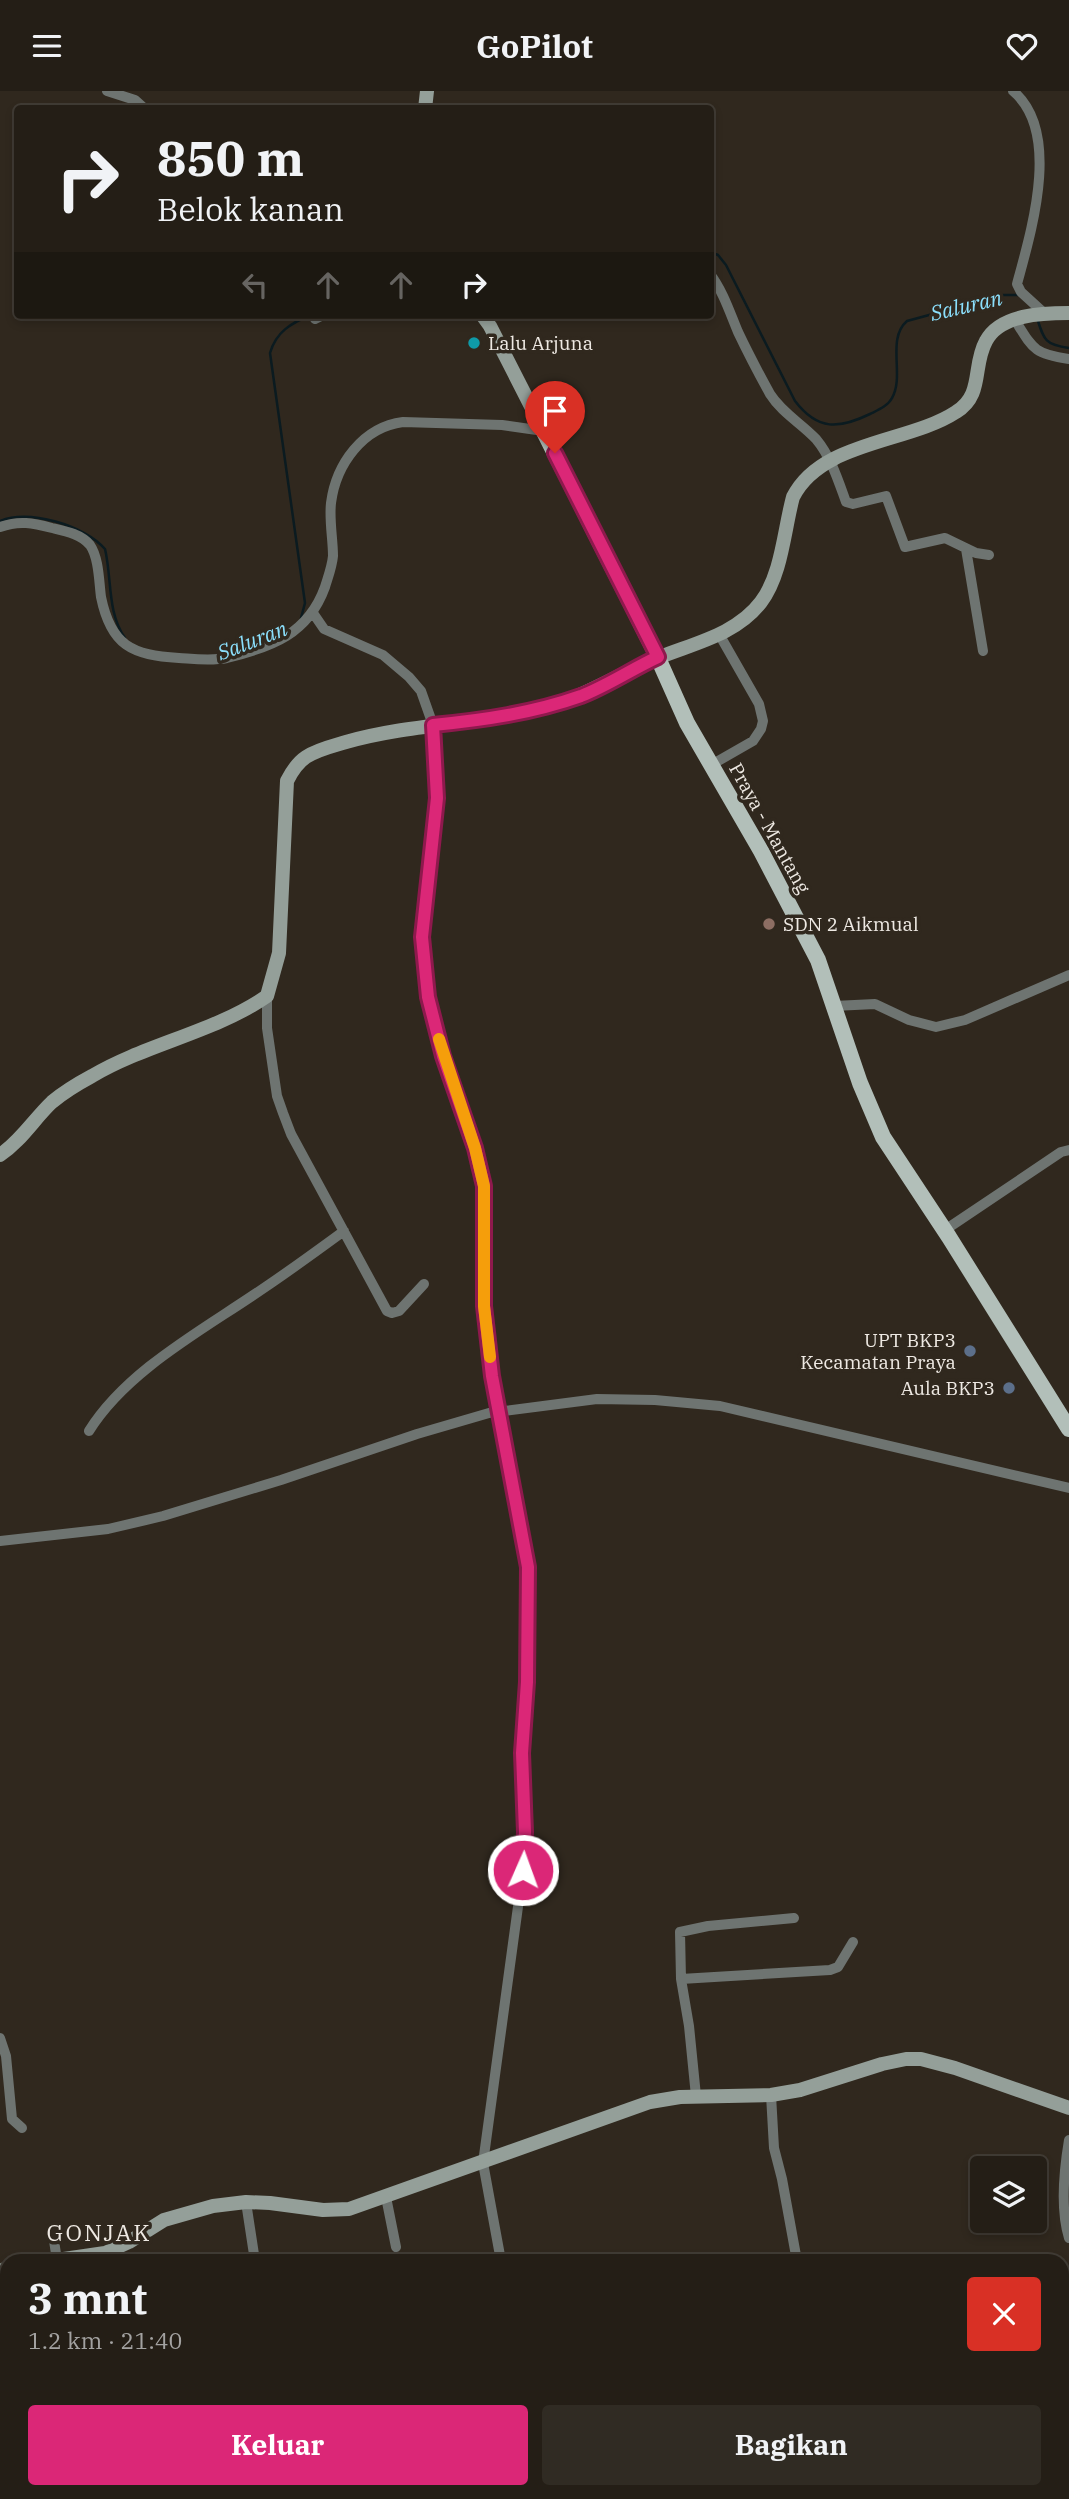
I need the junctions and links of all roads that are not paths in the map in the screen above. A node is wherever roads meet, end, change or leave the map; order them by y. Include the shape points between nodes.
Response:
1 (107, 91) edge
2 (1013, 91) edge
3 (141, 105) edge
4 (714, 279) edge
5 (1069, 313) edge
6 (1031, 316) junction
7 (485, 319) edge
8 (1069, 359) edge
9 (539, 420) junction
10 (831, 462) junction
11 (0, 527) edge
12 (966, 549) junction
13 (989, 555) dead end
14 (313, 613) junction
15 (719, 634) junction
16 (983, 651) dead end
17 (658, 657) junction
18 (433, 725) junction
19 (711, 765) junction
20 (1069, 975) edge
21 (267, 996) junction
22 (834, 1006) junction
23 (1069, 1150) edge
24 (0, 1155) edge
25 (944, 1230) junction
26 (344, 1231) junction
27 (424, 1284) dead end
28 (500, 1411) junction
29 (1069, 1429) edge
30 (89, 1431) dead end
31 (1069, 1488) edge
32 (0, 1541) edge
33 (794, 1918) dead end
34 (853, 1942) dead end
35 (681, 1979) junction
36 (0, 2038) edge
37 (771, 2095) junction
38 (696, 2096) junction
39 (1069, 2108) edge
40 (22, 2128) dead end
41 (1069, 2140) edge
42 (483, 2163) junction
43 (386, 2197) junction
44 (246, 2202) junction
45 (52, 2228) dead end
46 (1069, 2238) edge
47 (396, 2246) dead end
48 (54, 2254) edge
49 (97, 2254) edge
50 (254, 2254) edge
51 (500, 2254) edge
52 (796, 2254) edge

1 - 3 street
2 - 6 street via 1031,116 1040,177 1018,288
4 - 10 street via 772,397 814,437
5 - 6 street
6 - 8 street via 1032,347
6 - 10 street via 1000,327 986,339 977,385 960,410
7 - 9 street, Praya - Mantang
9 - 14 street via 502,425 403,422 375,430 358,444 341,467 331,503 333,557
9 - 17 main road, Praya - Mantang
10 - 12 street via 849,504 883,495 888,498 905,547 945,538
10 - 15 street via 796,490 772,582 762,600
11 - 14 street via 30,522 67,532 89,545 110,624 122,643 141,654 227,658 276,642
12 - 13 street
12 - 16 street
14 - 18 street via 324,629 383,655 410,677 421,691
15 - 17 street
15 - 19 street via 759,704 763,721 753,741
17 - 18 street via 584,695 550,706 492,719
17 - 19 main road, Praya - Mantang
18 - 21 street via 384,732 319,750 294,767 287,781 279,953
18 - 28 street via 437,798 422,937 428,997 484,1186 484,1306
19 - 22 main road, Praya - Mantang via 818,960
20 - 22 street via 965,1020 936,1027 875,1004
21 - 24 street via 90,1077 53,1102
21 - 26 street via 267,1028 283,1113
22 - 25 main road, Praya - Mantang via 883,1137
23 - 25 street
25 - 29 main road, Praya - Mantang
26 - 27 street via 387,1311 399,1311
26 - 30 street via 183,1341 119,1394
28 - 31 street via 597,1399 720,1406
28 - 32 street via 163,1516 108,1529
28 - 42 street via 528,1567 524,1849
33 - 35 street via 681,1931
34 - 35 street via 838,1967 830,1970
35 - 38 street
36 - 40 street via 12,2119
37 - 38 street
37 - 39 street via 882,2064 921,2059
37 - 52 street via 774,2148
38 - 42 street via 650,2102
41 - 46 street via 1065,2190
42 - 43 street
42 - 51 street
43 - 44 street via 338,2210
43 - 47 street
44 - 49 street via 164,2220
44 - 50 street
45 - 48 street

